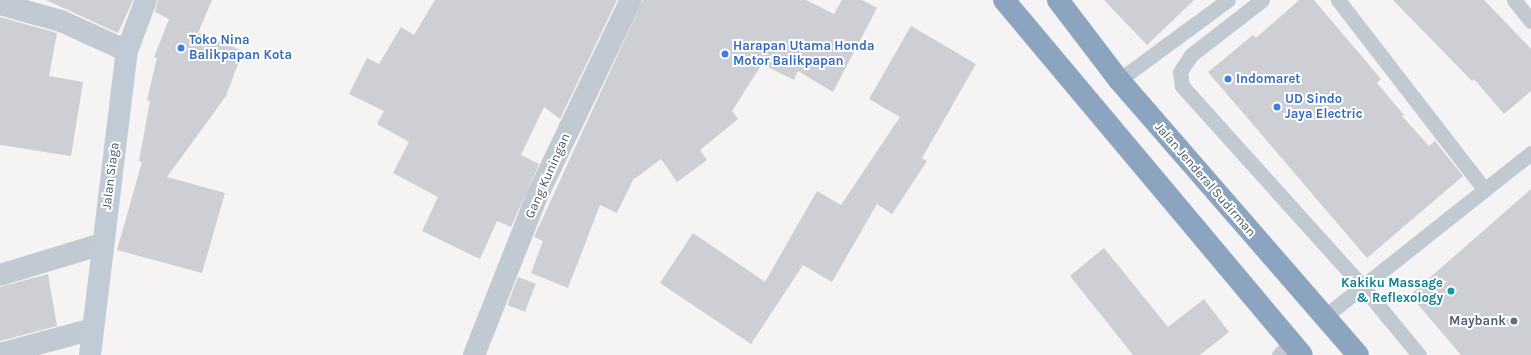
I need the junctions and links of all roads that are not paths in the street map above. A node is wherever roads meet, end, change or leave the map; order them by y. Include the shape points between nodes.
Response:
1 (146, 0) edge
2 (631, 0) edge
3 (1004, 0) edge
4 (1058, 0) edge
5 (1228, 0) edge
6 (1262, 0) edge
7 (1338, 0) edge
8 (1514, 0) edge
9 (0, 4) edge
10 (1531, 21) edge
11 (127, 51) junction
12 (1119, 80) junction
13 (1531, 153) edge
14 (1485, 190) junction
15 (102, 244) junction
16 (0, 275) edge
17 (1363, 287) junction
18 (1324, 316) junction
19 (93, 329) junction
20 (1291, 351) edge
21 (0, 354) edge
22 (90, 355) edge
23 (474, 355) edge
24 (1358, 355) edge
25 (1419, 355) edge

1 - 11 street, Jalan Siaga
2 - 23 street, Gang Kuningan via 537,196
3 - 20 highway
4 - 12 highway, Jalan Jenderal Sudirman
5 - 12 lane
6 - 17 lane via 1191,55 1180,72 1182,86
7 - 14 lane
8 - 10 lane
9 - 11 street via 61,21
11 - 15 street, Jalan Siaga
12 - 18 highway, Jalan Jenderal Sudirman
13 - 14 lane
14 - 17 lane
15 - 16 street
15 - 19 street, Jalan Siaga
17 - 18 lane
17 - 25 lane
18 - 24 highway, Jalan Jenderal Sudirman
19 - 21 street
19 - 22 street, Jalan Siaga

